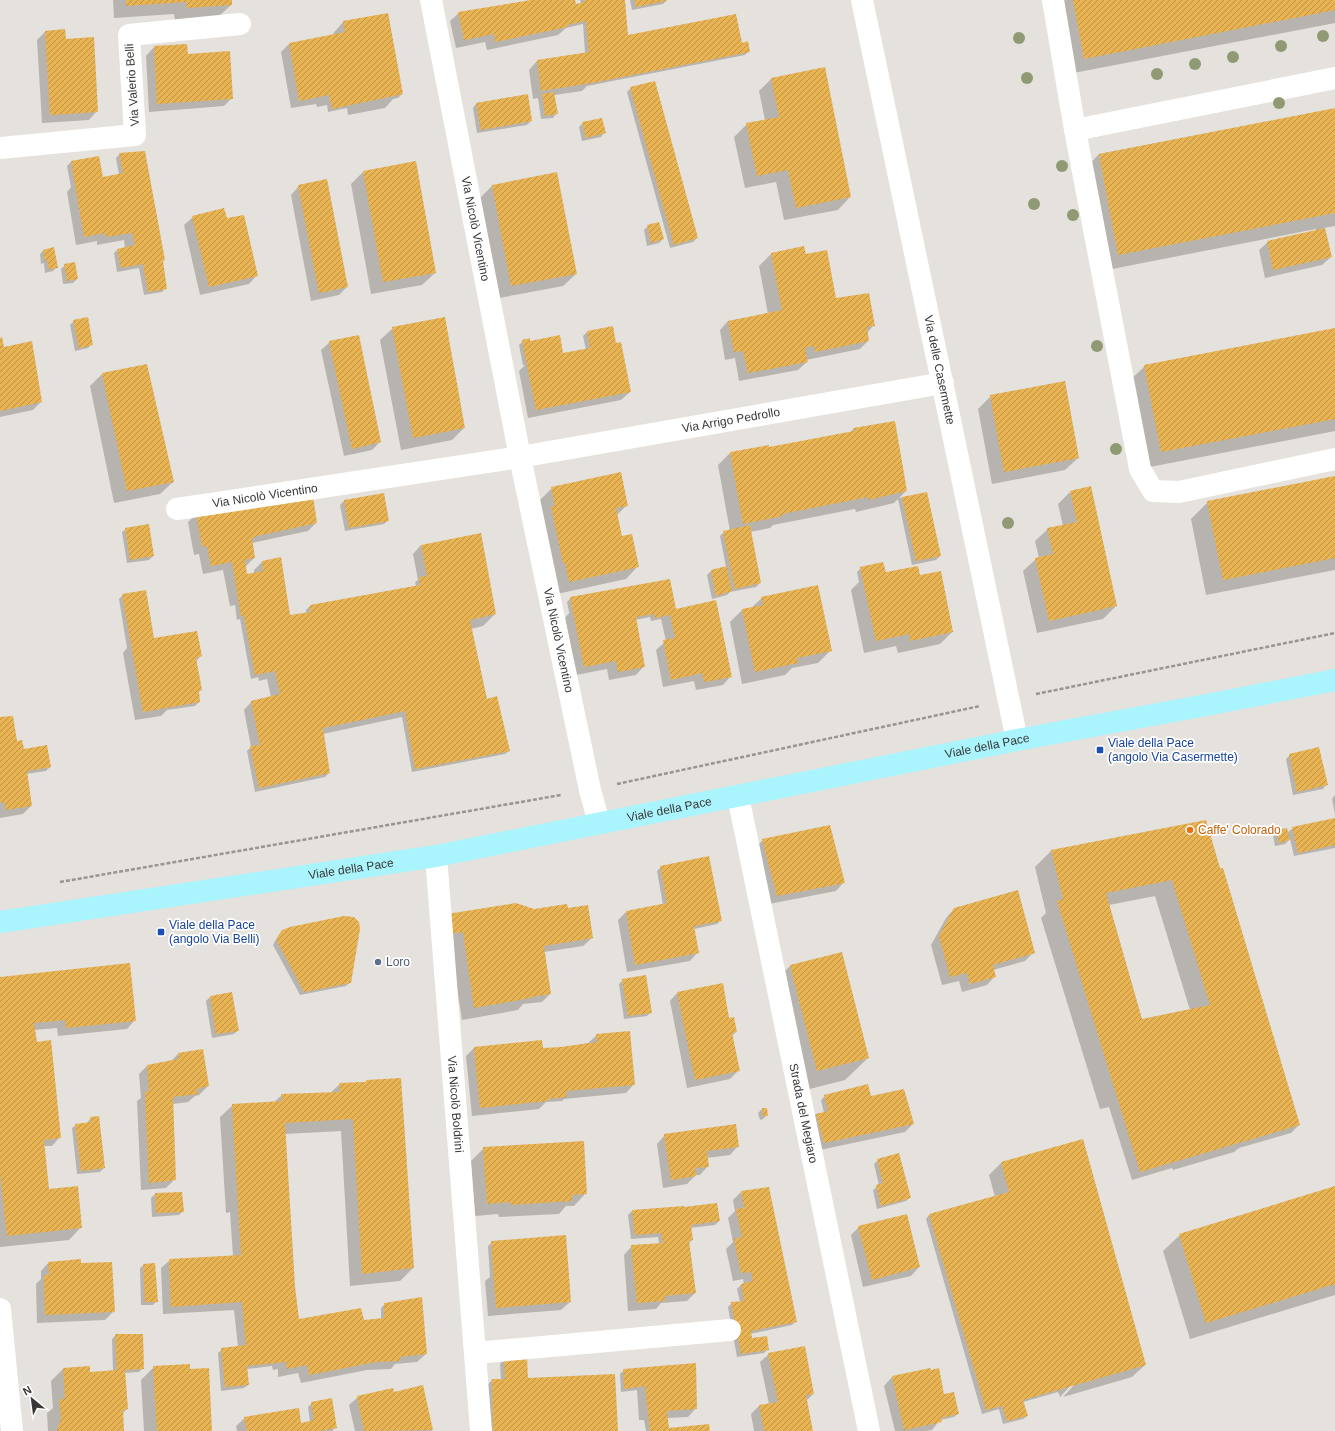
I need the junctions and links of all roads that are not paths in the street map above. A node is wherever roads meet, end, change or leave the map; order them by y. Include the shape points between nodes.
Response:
1 (431, 0) edge
2 (862, 0) edge
3 (1053, 0) edge
4 (240, 24) dead end
5 (1335, 78) edge
6 (1076, 130) junction
7 (0, 148) edge
8 (943, 383) junction
9 (520, 457) junction
10 (1335, 459) edge
11 (177, 509) dead end
12 (1335, 680) edge
13 (1018, 740) junction
14 (738, 796) junction
15 (599, 823) junction
16 (436, 856) junction
17 (0, 922) edge
18 (0, 1309) edge
19 (730, 1330) dead end
20 (475, 1353) junction
21 (12, 1431) edge
22 (481, 1431) edge
23 (869, 1431) edge

1 - 9 street, Via Nicolò Vicentino
2 - 8 street, Via delle Casermette
3 - 6 street
4 - 7 street, Via Valerio Belli via 129,35 135,135
5 - 6 street
6 - 10 street via 1140,468 1153,491 1179,492
8 - 9 street, Via Arrigo Pedrollo
8 - 13 street, Via delle Casermette
9 - 11 street, Via Nicolò Vicentino
9 - 15 street, Via Nicolò Vicentino
12 - 13 main road, Viale della Pace
13 - 14 main road, Viale della Pace
14 - 15 main road, Viale della Pace
14 - 23 street, Strada del Megiaro
15 - 16 main road, Viale della Pace
16 - 17 main road, Viale della Pace
16 - 20 street, Via Nicolò Boldrini
18 - 21 street
19 - 20 street
20 - 22 street, Via Nicolò Boldrini

